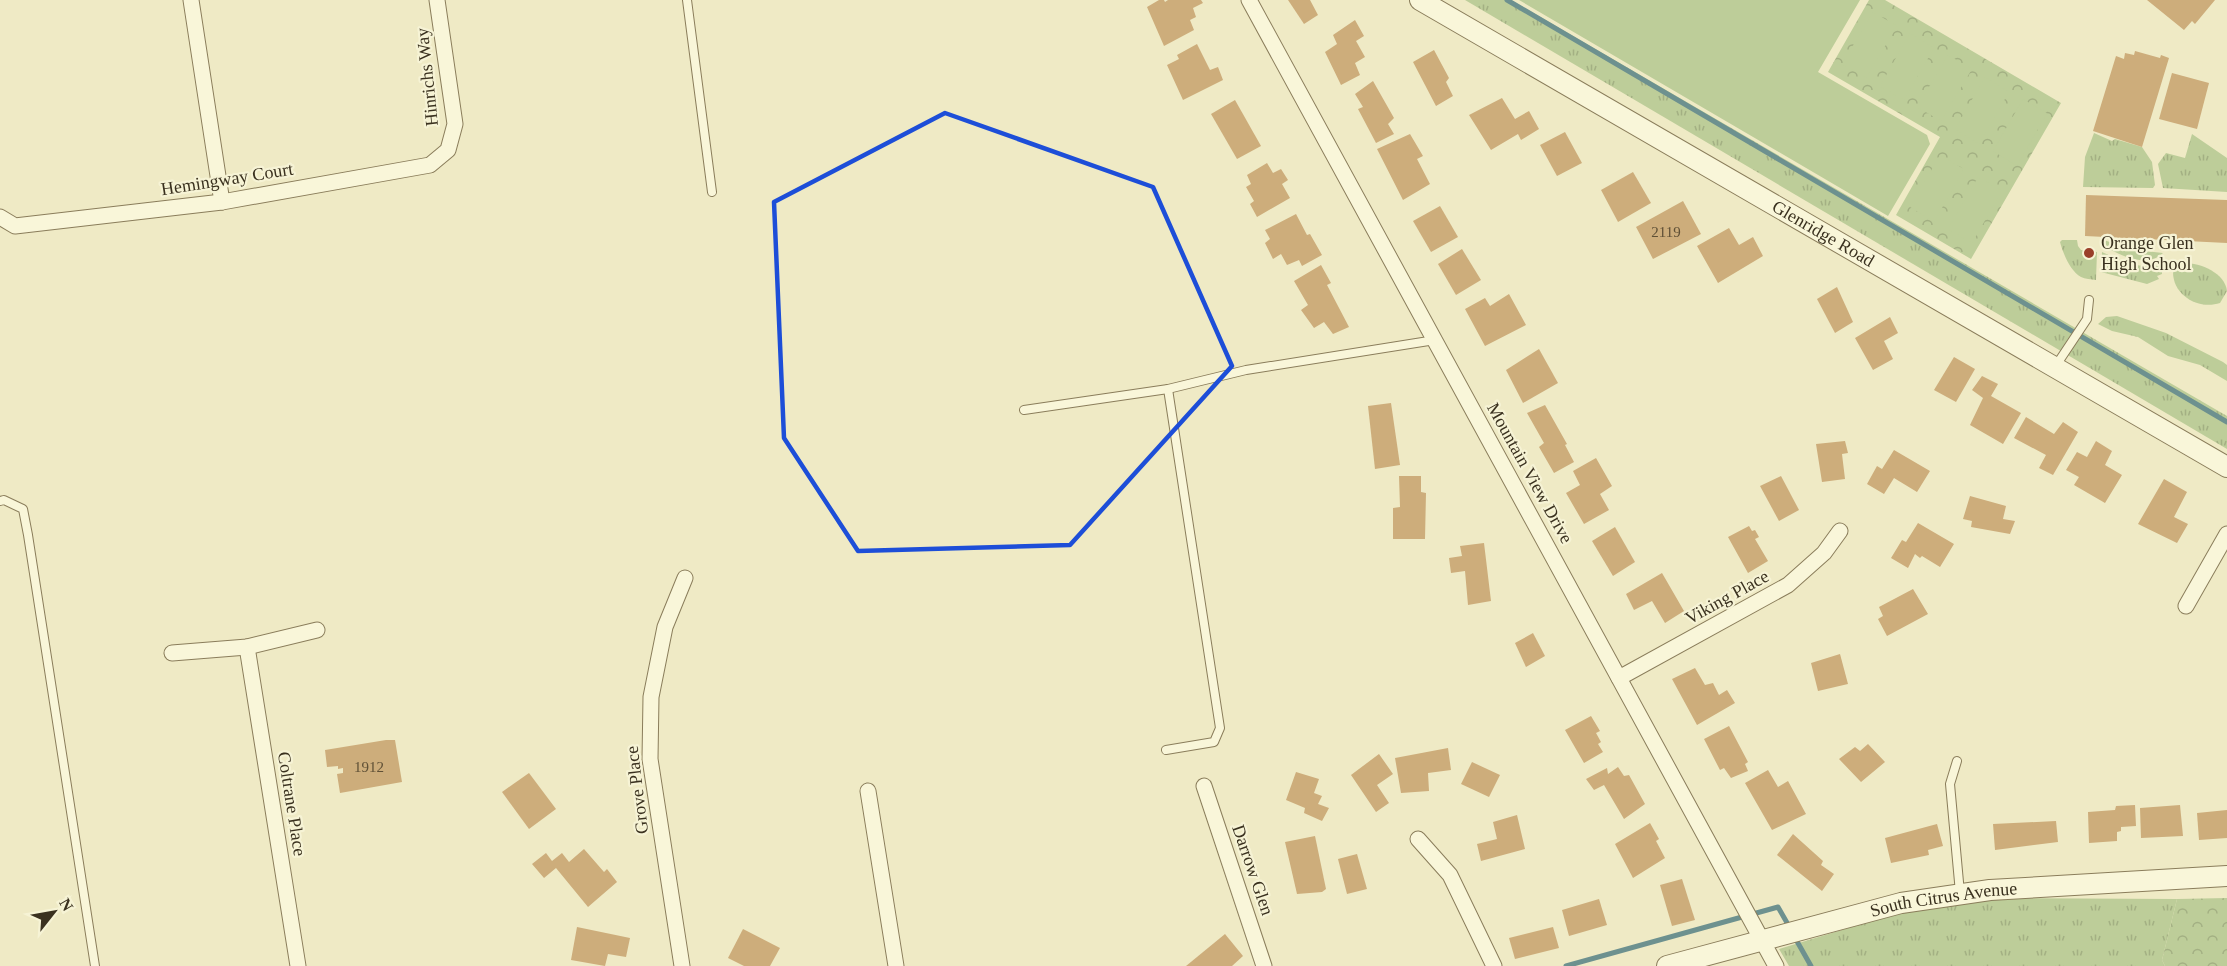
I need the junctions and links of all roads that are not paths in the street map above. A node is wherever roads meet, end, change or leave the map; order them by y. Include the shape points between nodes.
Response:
1 (191, 0) edge
2 (437, 0) edge
3 (687, 0) edge
4 (1249, 0) edge
5 (1420, 0) edge
6 (447, 150) joint
7 (712, 192) dead end
8 (222, 202) junction
9 (3, 220) edge
10 (2090, 300) dead end
11 (1435, 340) junction
12 (2055, 368) junction
13 (1168, 389) junction
14 (1024, 410) dead end
15 (2227, 467) edge
16 (0, 501) edge
17 (1840, 531) dead end
18 (2227, 534) edge
19 (686, 578) dead end
20 (2186, 606) dead end
21 (316, 630) dead end
22 (247, 647) junction
23 (172, 653) dead end
24 (1619, 678) junction
25 (1166, 750) dead end
26 (1957, 761) dead end
27 (1204, 786) dead end
28 (868, 790) dead end
29 (1418, 839) dead end
30 (2227, 876) edge
31 (1960, 894) junction
32 (1762, 942) junction
33 (95, 966) edge
34 (298, 966) edge
35 (682, 966) edge
36 (896, 966) edge
37 (1264, 966) edge
38 (1494, 966) edge
39 (1667, 966) edge
40 (1776, 966) edge

1 - 8 street
2 - 6 street, Hinrichs Way via 455,124
3 - 7 lane
4 - 11 street, Mountain View Drive
5 - 12 street, Glenridge Road
6 - 8 street, Hemingway Court via 430,165
8 - 9 street, Hemingway Court via 15,226
10 - 12 lane via 2087,319
11 - 13 lane via 1246,370
11 - 24 street, Mountain View Drive
12 - 15 street, Glenridge Road
13 - 14 lane
13 - 25 lane via 1220,728 1214,742
16 - 33 lane via 23,509
17 - 24 street, Viking Place via 1824,554 1788,585
18 - 20 street
19 - 35 street, Grove Place via 665,627 651,697 650,759
21 - 22 street
22 - 23 street
22 - 34 street, Coltrane Place
24 - 32 street, Mountain View Drive
26 - 31 lane via 1950,784
27 - 37 street, Darrow Glen
28 - 36 street
29 - 38 street via 1450,875
30 - 31 street, South Citrus Avenue
31 - 32 street, South Citrus Avenue via 1900,903
32 - 39 street, South Citrus Avenue
32 - 40 street, Mountain View Drive

